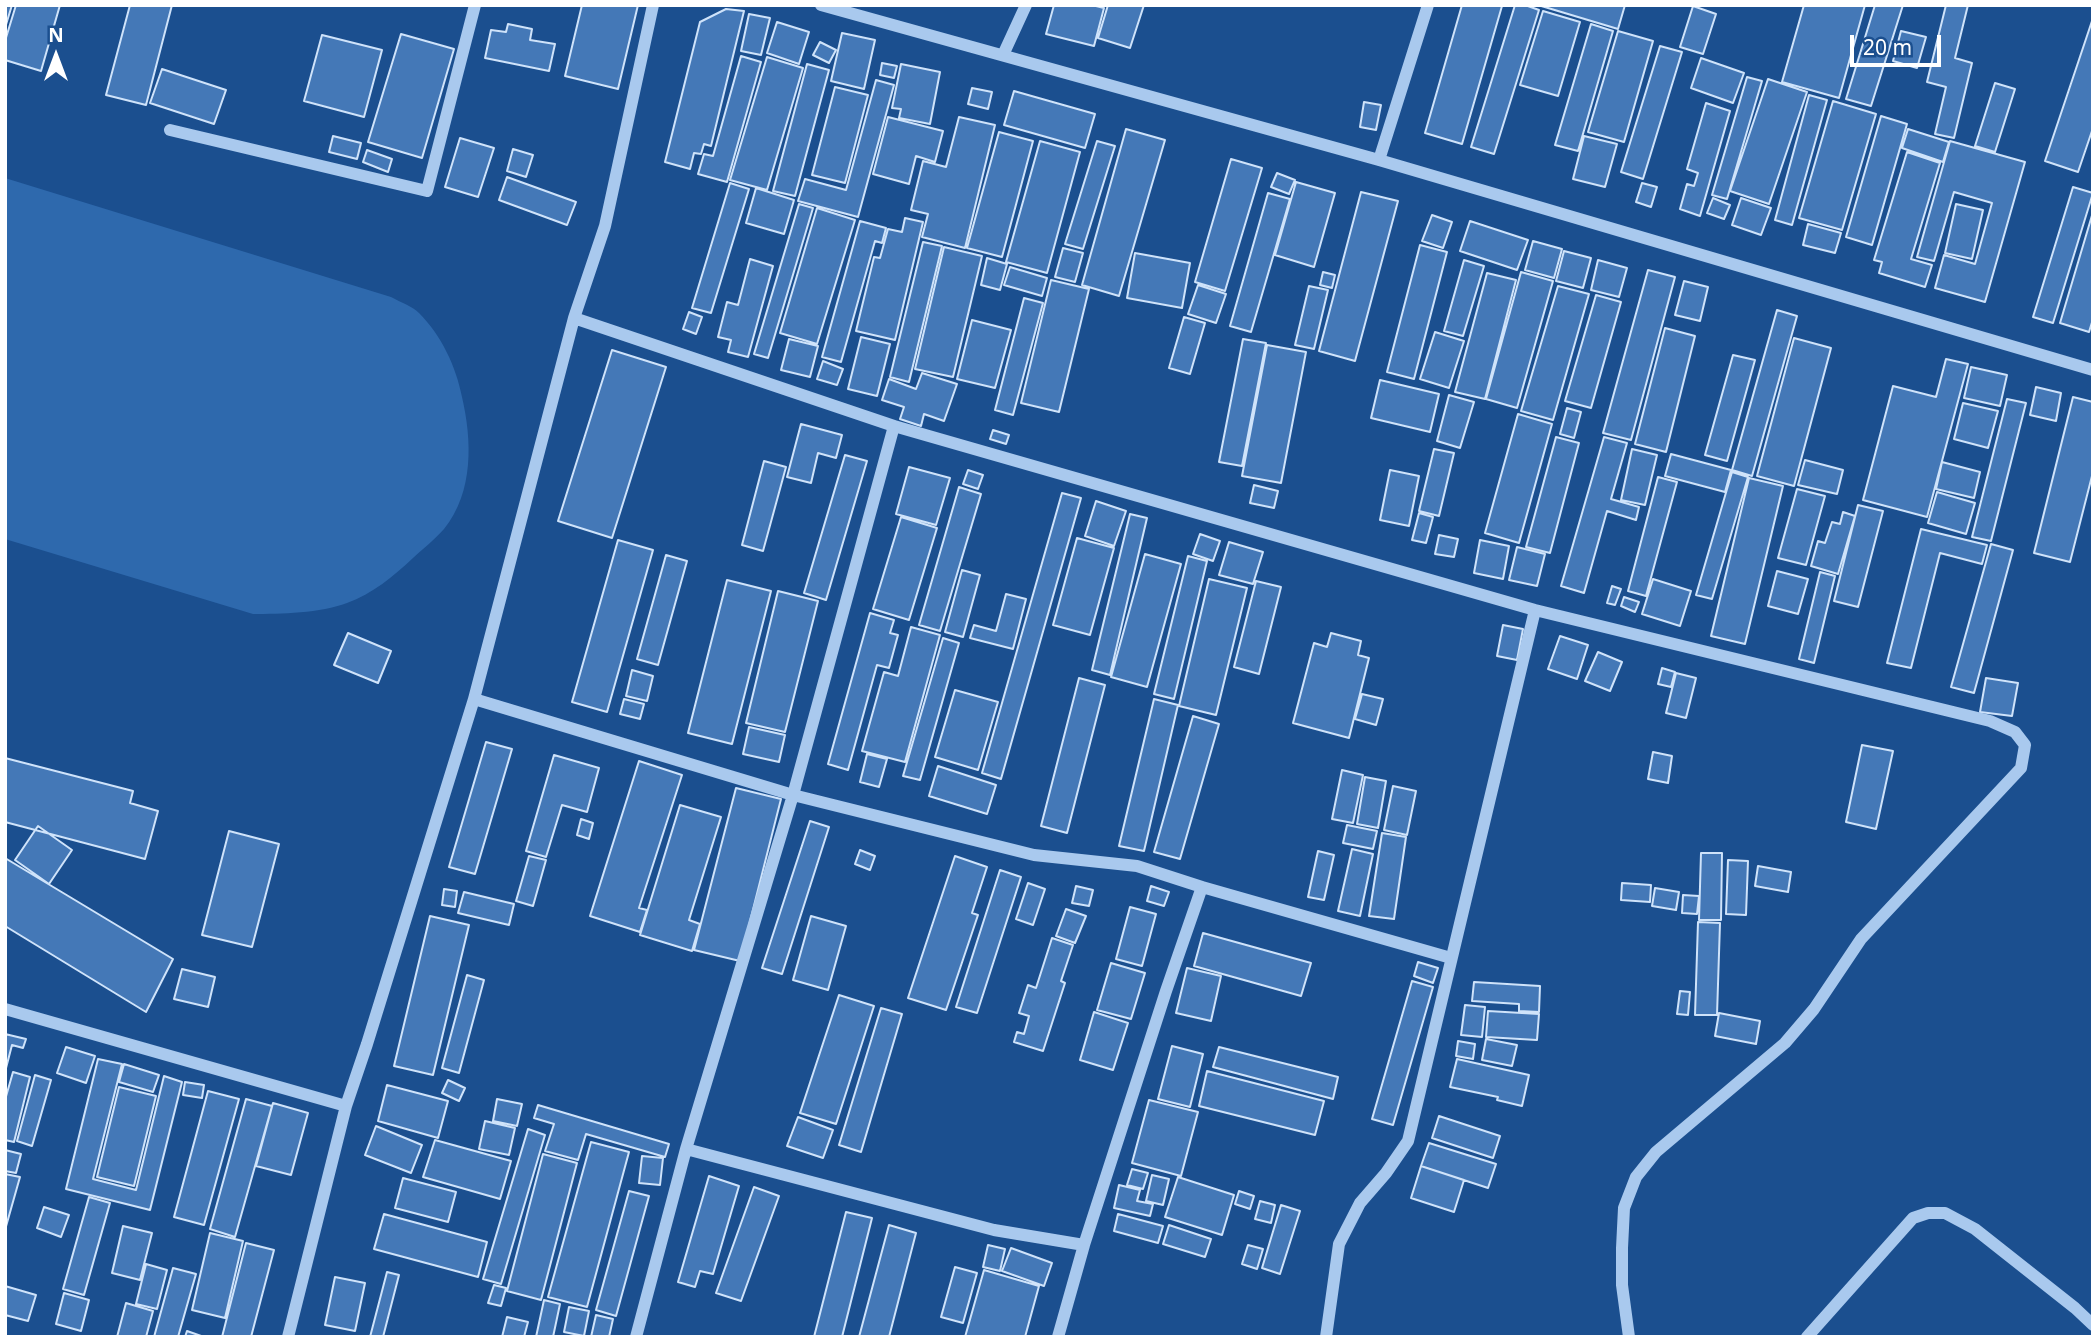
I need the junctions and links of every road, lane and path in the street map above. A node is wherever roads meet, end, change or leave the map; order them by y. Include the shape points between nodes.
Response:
1 (475, 5) edge
2 (653, 5) edge
3 (821, 5) edge
4 (1026, 5) edge
5 (1428, 5) edge
6 (1003, 55) junction
7 (170, 130) dead end
8 (1379, 160) junction
9 (574, 318) junction
10 (2093, 370) edge
11 (894, 426) junction
12 (1535, 610) junction
13 (474, 699) junction
14 (793, 795) junction
15 (1202, 887) junction
16 (1451, 958) junction
17 (5, 1009) edge
18 (346, 1106) junction
19 (686, 1149) junction
20 (1084, 1245) junction
21 (2093, 1325) edge
22 (288, 1337) edge
23 (636, 1337) edge
24 (1058, 1337) edge
25 (1326, 1337) edge
26 (1629, 1337) edge
27 (1807, 1337) edge

1 - 7 street via 428,191
2 - 9 street via 605,226
3 - 6 street
4 - 6 street
5 - 8 street
6 - 8 street
8 - 10 street
9 - 11 street
9 - 13 street
11 - 12 street
11 - 14 street
12 - 16 street
12 - 26 street via 1990,721 2015,732 2025,745 2021,768 1861,939 1785,1043 1656,1152 1636,1177 1624,1208 1622,1248
13 - 14 street
13 - 18 street
14 - 15 street via 1034,855 1137,866
14 - 19 street
15 - 16 street
15 - 20 street
16 - 25 street via 1408,1141 1360,1203 1339,1244
17 - 18 street
18 - 22 street
19 - 20 street via 994,1230
19 - 23 street
20 - 24 street
21 - 27 street via 1975,1229 1945,1213 1928,1213 1913,1218

